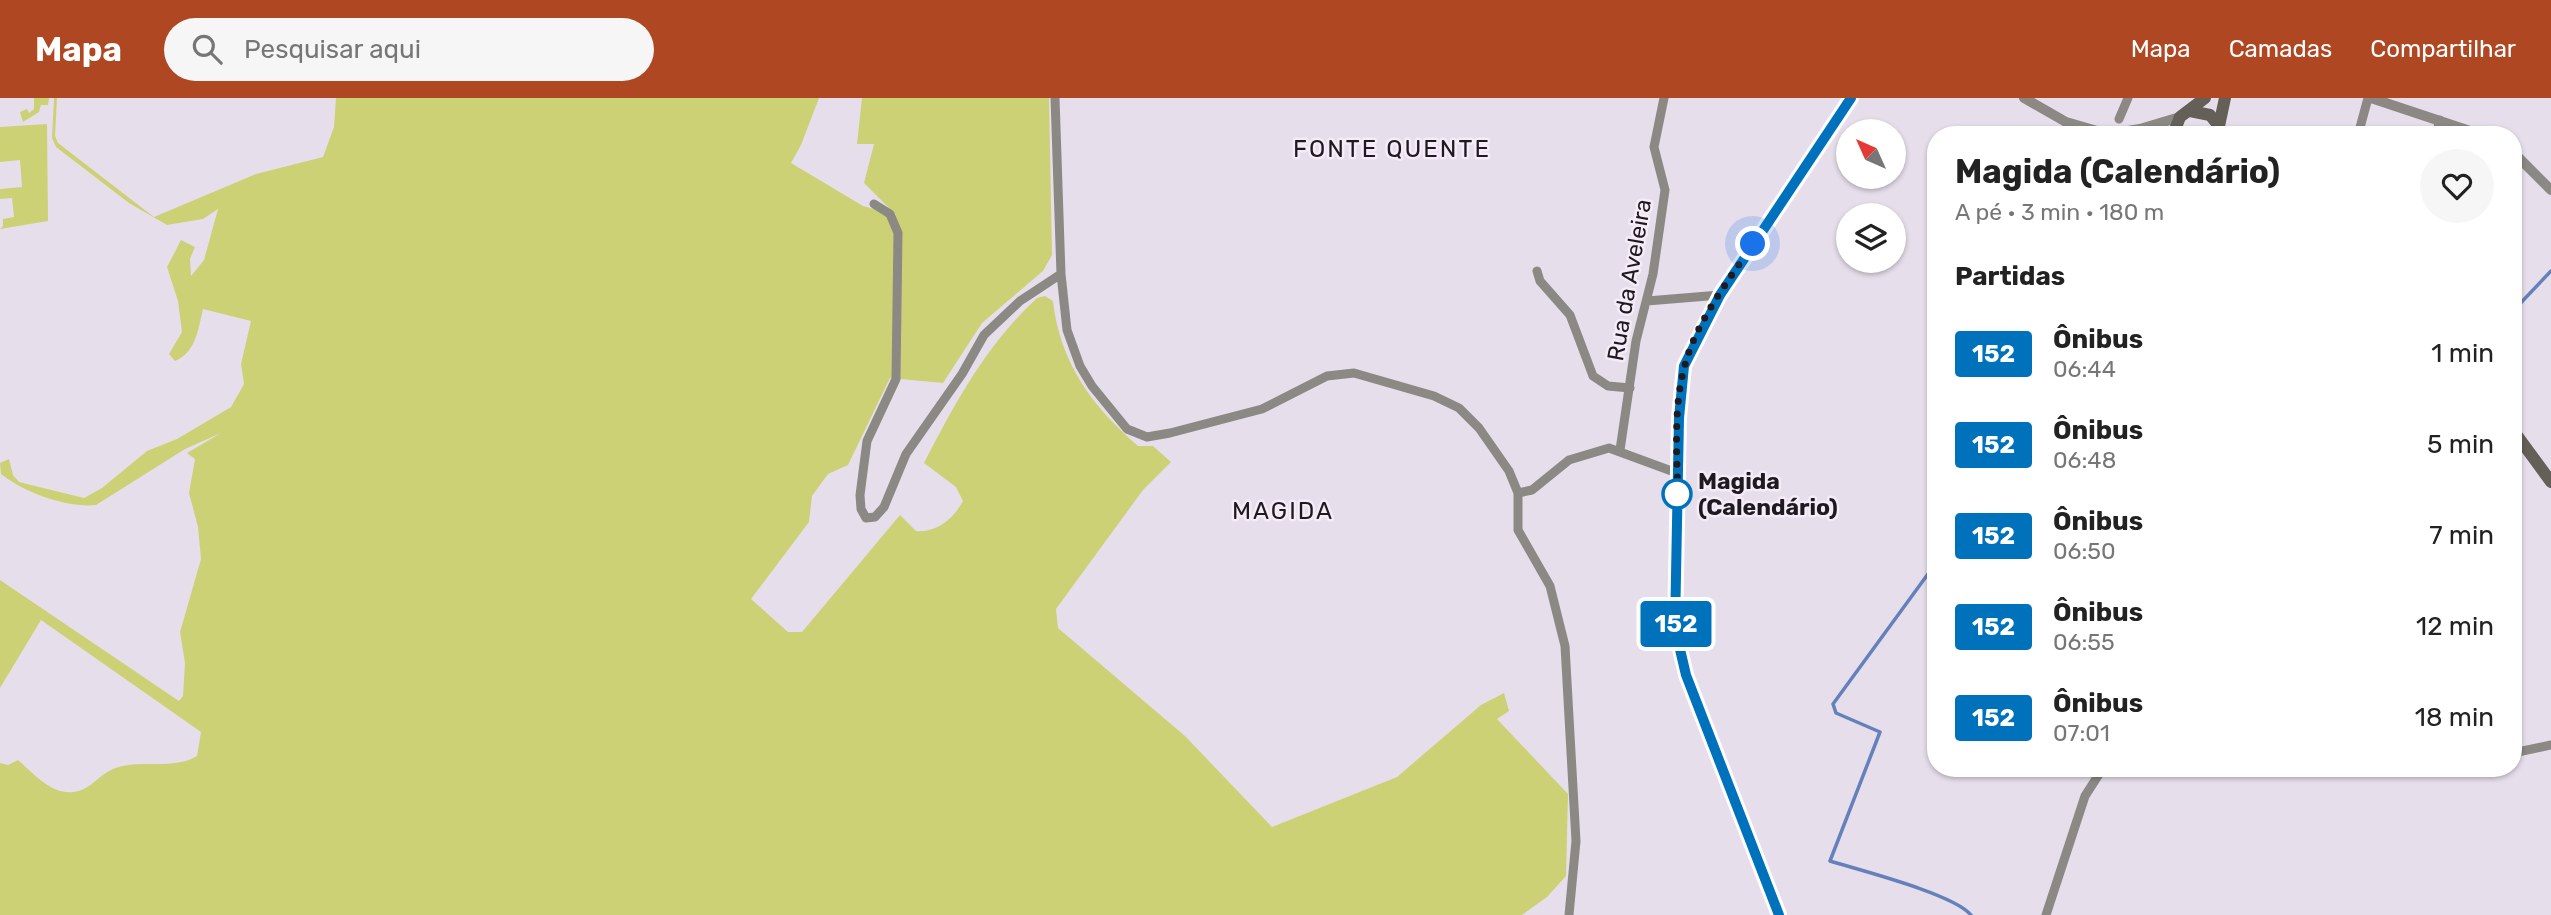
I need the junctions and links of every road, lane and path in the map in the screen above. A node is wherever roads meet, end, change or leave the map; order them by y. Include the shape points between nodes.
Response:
1 (1055, 98) edge
2 (1664, 98) edge
3 (1852, 98) edge
4 (2024, 98) edge
5 (2128, 98) edge
6 (2205, 98) edge
7 (2225, 98) edge
8 (2374, 98) edge
9 (2185, 114) junction
10 (2119, 119) dead end
11 (2440, 120) junction
12 (2080, 126) edge
13 (2154, 126) edge
14 (2178, 126) edge
15 (2218, 126) edge
16 (2222, 126) edge
17 (2362, 126) edge
18 (2438, 126) edge
19 (2457, 126) edge
20 (2522, 161) edge
21 (2551, 190) edge
22 (874, 204) dead end
23 (1537, 271) dead end
24 (1061, 274) junction
25 (1720, 295) junction
26 (1647, 301) junction
27 (1630, 388) junction
28 (2522, 442) edge
29 (1620, 450) junction
30 (1677, 473) junction
31 (2551, 482) edge
32 (1518, 493) junction
33 (2551, 745) edge
34 (2522, 751) edge
35 (2097, 777) edge
36 (1569, 915) edge
37 (1779, 915) edge
38 (2046, 915) edge

1 - 24 street
2 - 26 street, Rua da Aveleira via 1654,147 1665,190
3 - 25 street
4 - 12 street
5 - 10 street
6 - 9 main road
7 - 16 main road
8 - 11 street
8 - 17 street
9 - 13 street
9 - 14 main road
9 - 15 main road via 2210,115
11 - 18 street
11 - 19 street
20 - 21 street
22 - 24 street via 890,214 898,233 897,379 867,441 860,495 866,519 876,517 884,507 906,454 984,335 1020,301
23 - 27 street via 1570,316 1593,376 1608,386
24 - 32 street via 1067,330 1080,366 1132,433 1157,436 1250,413 1327,376 1354,373 1459,408 1510,471
25 - 26 street
25 - 30 street via 1684,366
26 - 27 street, Rua da Aveleira
27 - 29 street, Rua da Aveleira
28 - 31 main road
29 - 30 street
29 - 32 street via 1609,448 1569,460 1532,490
30 - 37 street via 1675,628 1681,659
32 - 36 street via 1518,530 1550,586 1565,646 1576,841
33 - 34 street
35 - 38 street via 2085,796

